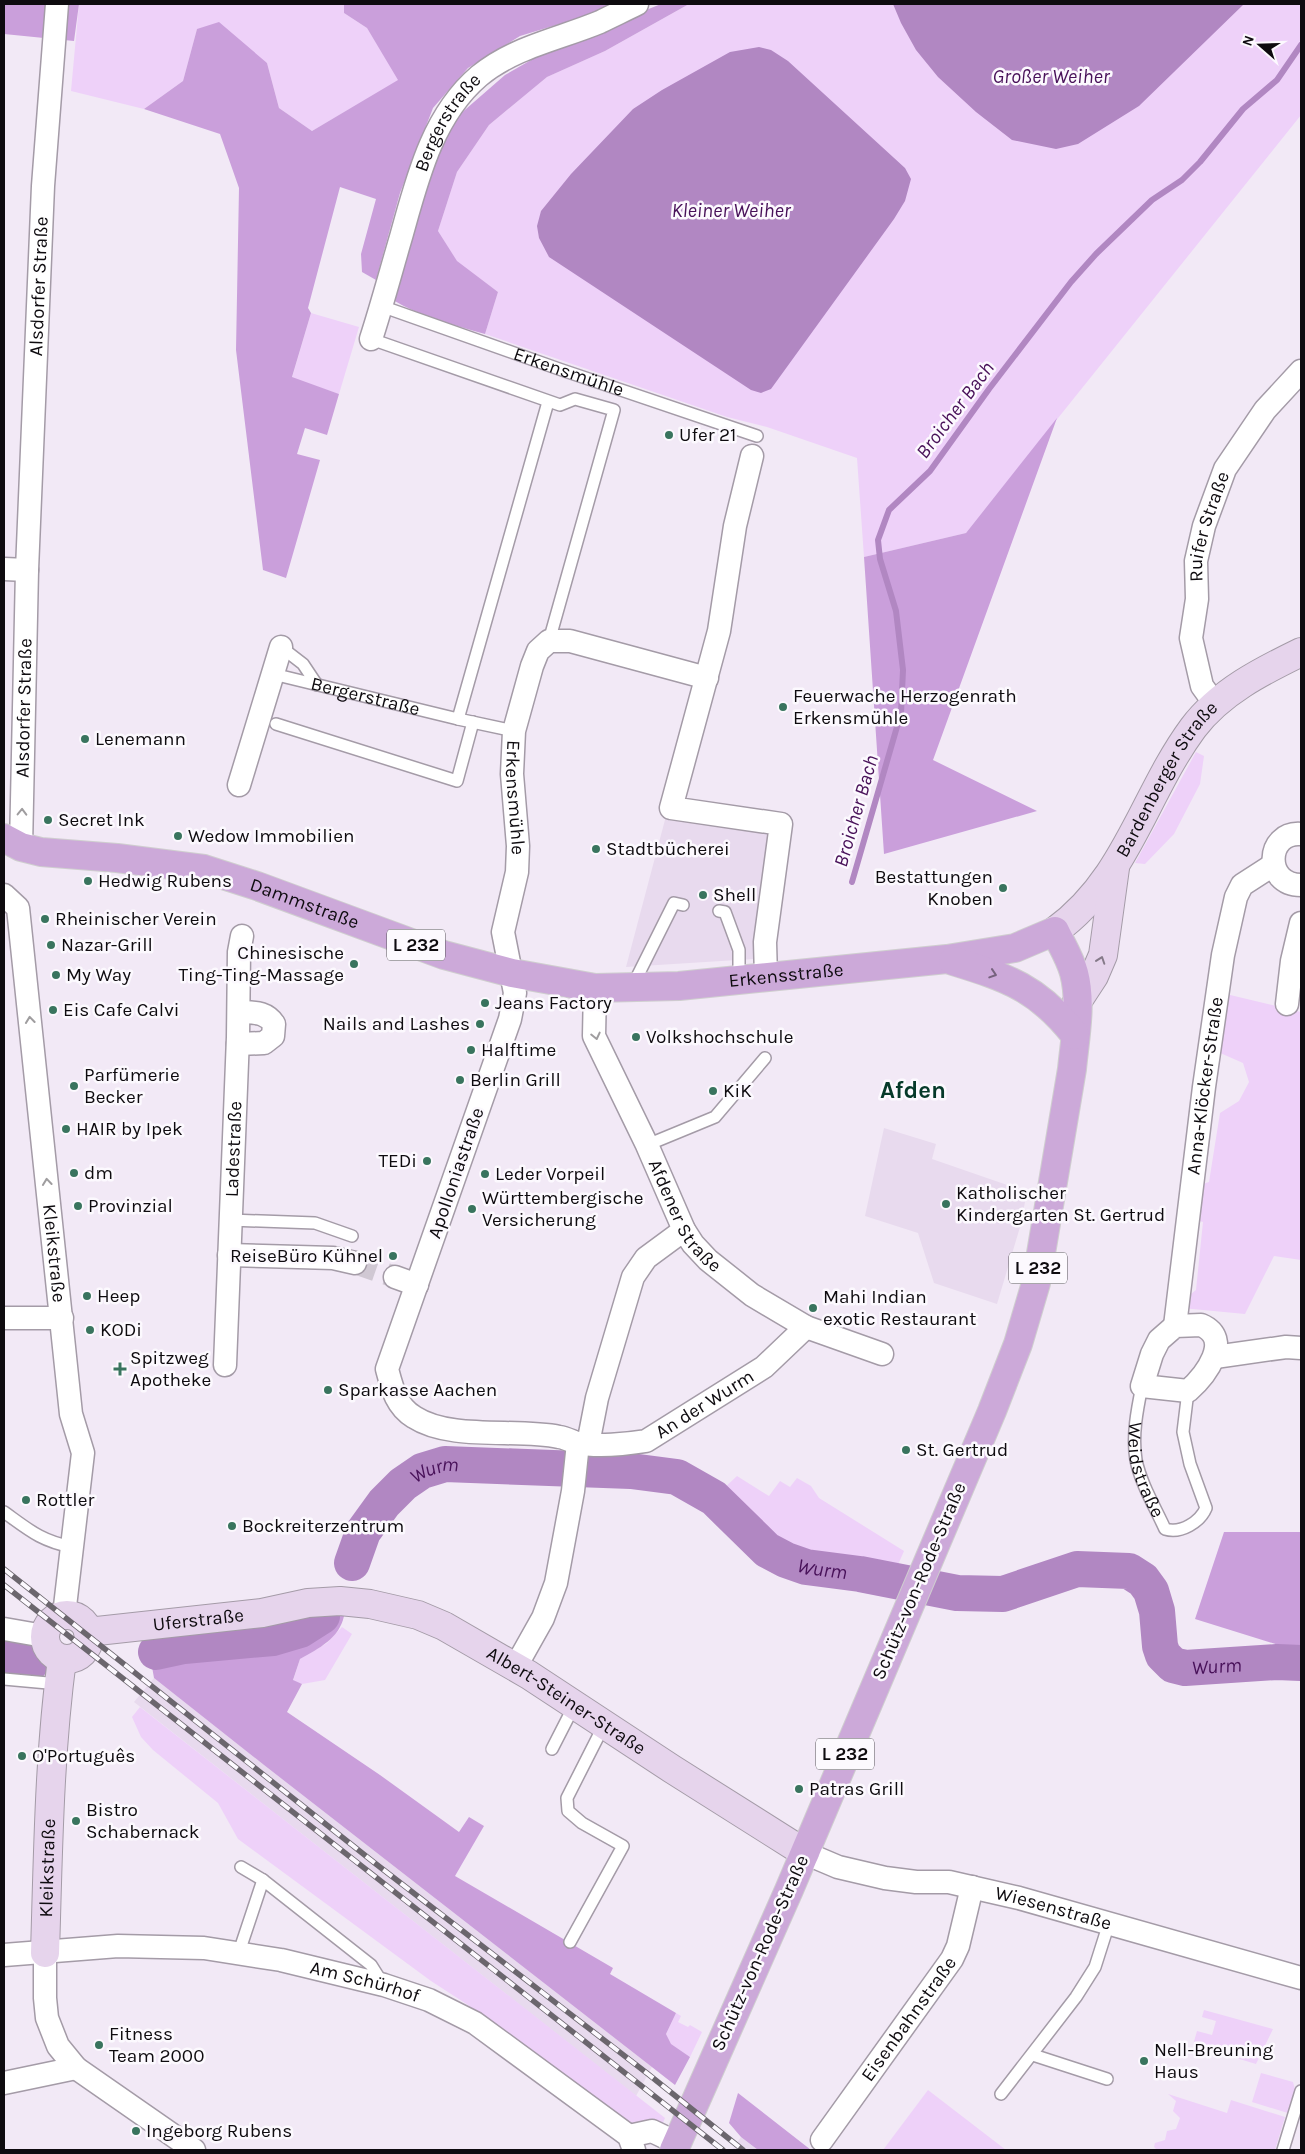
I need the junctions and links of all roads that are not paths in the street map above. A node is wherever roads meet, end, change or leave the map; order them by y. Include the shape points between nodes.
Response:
1 (56, 4) edge
2 (637, 4) edge
3 (382, 306) junction
4 (371, 339) joint
5 (1301, 371) edge
6 (548, 402) junction
7 (755, 446) joint
8 (4, 569) edge
9 (27, 570) junction
10 (549, 641) junction
11 (281, 647) joint
12 (1301, 652) edge
13 (273, 674) junction
14 (707, 678) junction
15 (317, 686) junction
16 (1215, 704) junction
17 (458, 719) junction
18 (473, 722) junction
19 (276, 724) dead end
20 (514, 732) junction
21 (240, 785) dead end
22 (1301, 834) edge
23 (12, 842) edge
24 (1273, 865) junction
25 (1115, 866) junction
26 (1301, 885) edge
27 (11, 901) edge
28 (683, 905) dead end
29 (719, 911) dead end
30 (1301, 923) edge
31 (1055, 931) junction
32 (242, 936) dead end
33 (947, 959) junction
34 (512, 974) junction
35 (766, 978) junction
36 (739, 980) junction
37 (595, 988) junction
38 (631, 988) junction
39 (1077, 1002) junction
40 (1287, 1004) dead end
41 (239, 1012) junction
42 (1075, 1035) junction
43 (238, 1044) junction
44 (765, 1058) dead end
45 (647, 1145) junction
46 (230, 1220) junction
47 (684, 1230) junction
48 (352, 1236) dead end
49 (228, 1255) junction
50 (355, 1263) tunnel mouth
51 (395, 1277) tunnel mouth
52 (417, 1285) junction
53 (4, 1318) edge
54 (62, 1318) junction
55 (1175, 1326) junction
56 (806, 1327) junction
57 (1301, 1348) edge
58 (882, 1354) dead end
59 (1215, 1357) junction
60 (225, 1365) dead end
61 (387, 1369) joint
62 (1142, 1386) junction
63 (1188, 1391) junction
64 (581, 1448) junction
65 (4, 1512) edge
66 (72, 1548) junction
67 (308, 1603) joint
68 (64, 1615) junction
69 (4, 1629) edge
70 (88, 1632) junction
71 (44, 1636) junction
72 (516, 1666) junction
73 (61, 1671) junction
74 (4, 1679) edge
75 (575, 1704) junction
76 (604, 1724) junction
77 (552, 1750) dead end
78 (805, 1852) junction
79 (241, 1867) dead end
80 (263, 1880) junction
81 (972, 1886) junction
82 (1109, 1923) junction
83 (570, 1942) dead end
84 (239, 1952) junction
85 (45, 1953) junction
86 (4, 1954) edge
87 (1301, 1978) edge
88 (384, 1986) junction
89 (1033, 2055) junction
90 (76, 2068) junction
91 (1107, 2079) dead end
92 (4, 2083) edge
93 (1301, 2091) edge
94 (1001, 2094) dead end
95 (822, 2140) dead end
96 (632, 2143) edge
97 (675, 2146) edge
98 (194, 2150) edge
99 (1284, 2150) edge

1 - 9 street, Alsdorfer Straße via 43,186
2 - 3 street, Bergerstraße via 599,22 532,45 479,76 464,92 438,128 425,157
3 - 4 street, Bergerstraße
3 - 7 lane, Erkensmühle via 559,369
4 - 6 lane
5 - 16 street, Ruifer Straße via 1265,410 1235,454 1222,477 1204,526 1196,561 1197,599 1191,638 1202,686
6 - 10 lane via 560,405 575,399 614,410
6 - 17 lane
7 - 14 street, Erkensmühle via 734,526 719,631
8 - 9 street
23 -> 9 street, Alsdorfer Straße via 23,776
10 - 14 street via 570,641
10 - 20 street, Erkensmühle via 538,651 532,666
11 - 13 street
11 - 15 lane via 302,664
12 - 16 street, Bardenberger Straße via 1252,678
13 - 15 lane, Bergerstraße
13 - 21 street
14 - 35 street, Erkensmühle via 671,808 781,824 765,942
15 - 17 lane, Bergerstraße
16 - 25 street, Bardenberger Straße via 1194,727 1170,764
17 - 18 lane, Bergerstraße
18 - 19 lane via 457,781
18 - 20 lane, Bergerstraße
20 - 34 street, Erkensmühle via 512,774 517,872 503,932
22 - 24 street via 1285,838 1278,844
23 - 34 main road, Dammstraße / L 232 via 41,852 204,869 444,955
24 - 26 street via 1285,882
24 - 55 street, Anna-Klöcker-Straße via 1242,885 1223,955
25 - 31 street, Bardenberger Straße via 1085,907
39 -> 25 street via 1103,955
54 -> 27 street, Kleikstraße
28 - 38 lane via 674,903
29 - 36 lane via 726,912 739,950
30 - 40 street
31 - 33 main road, Erkensstraße / L 232 via 1015,948
31 - 39 main road, Schütz-von-Rode-Straße / L 232 via 1074,972
32 - 41 street, Ladestraße via 238,952
33 - 35 main road, Erkensstraße / L 232
33 -> 42 main road via 1027,988 1052,1008
34 - 37 main road, Erkensstraße / L 232
34 - 52 street, Apolloniastraße via 515,993 510,1019
35 - 36 main road, Erkensstraße / L 232
36 - 38 main road, Erkensstraße / L 232
37 - 38 main road, Erkensstraße / L 232
37 -> 45 street, Afdener Straße via 594,1036
39 - 42 main road, Schütz-von-Rode-Straße / L 232
41 - 43 street, Ladestraße
41 - 43 street via 262,1013 269,1016 274,1024 272,1036 264,1043
42 - 78 main road, Schütz-von-Rode-Straße / L 232 via 1036,1283 1023,1327 992,1411
43 - 46 street, Ladestraße
44 - 45 lane via 715,1117
45 - 47 street, Afdener Straße
46 - 48 lane via 315,1223
46 - 49 street, Ladestraße
47 - 56 street, Afdener Straße via 708,1260 752,1295
47 - 64 street via 646,1258 633,1277
49 - 50 street via 333,1258
49 - 60 street, Ladestraße
51 - 52 street
52 - 61 street, Apolloniastraße
53 - 54 street
54 - 66 street, Kleikstraße via 71,1414 82,1453
55 - 59 street via 1200,1325 1207,1328 1213,1334
55 - 62 street, Weidstraße via 1159,1340
56 - 58 street, Afdener Straße
56 - 64 street, An der Wurm via 764,1367 646,1441
57 - 59 street via 1286,1347
59 - 63 street via 1202,1378
61 - 64 street, An der Wurm via 396,1400 412,1417 430,1426 559,1436
62 - 63 street
62 - 63 lane, Weidstraße via 1134,1440 1136,1461 1165,1529 1171,1531 1188,1527 1202,1518 1206,1508 1190,1464 1183,1432
64 - 72 street via 556,1583 543,1618
65 - 66 lane via 40,1538
66 - 68 street, Kleikstraße
67 - 70 street, Uferstraße via 227,1618
67 - 72 street, Albert-Steiner-Straße via 370,1604 418,1615
68 - 70 street via 77,1618
68 - 71 street via 49,1624
69 - 71 street
70 - 73 street via 83,1653
71 - 73 street
72 - 75 street, Albert-Steiner-Straße
73 - 74 lane
73 - 85 street, Kleikstraße
75 - 76 street, Albert-Steiner-Straße
75 - 77 lane
76 - 78 street, Albert-Steiner-Straße
76 - 83 lane via 567,1798 568,1810 582,1823 623,1846
78 - 81 street, Wiesenstraße via 838,1867 885,1878
78 - 97 main road, Schütz-von-Rode-Straße / L 232
79 - 80 lane
80 - 84 lane
80 - 88 lane via 371,1964
81 - 82 street, Wiesenstraße
81 - 95 street, Eisenbahnstraße via 952,1959
82 - 87 street, Wiesenstraße
82 - 89 lane via 1095,1967
84 - 85 street, Am Schürhof via 118,1946
84 - 88 street, Am Schürhof
85 - 86 street, Am Schürhof
85 - 90 street, Kleikstraße via 47,2018 58,2046
88 - 96 street, Am Schürhof via 429,2000 475,2022
89 - 91 lane
89 - 94 lane
90 - 92 street
90 - 98 street, Kleikstraße
93 - 99 lane
96 - 97 street via 652,2131

